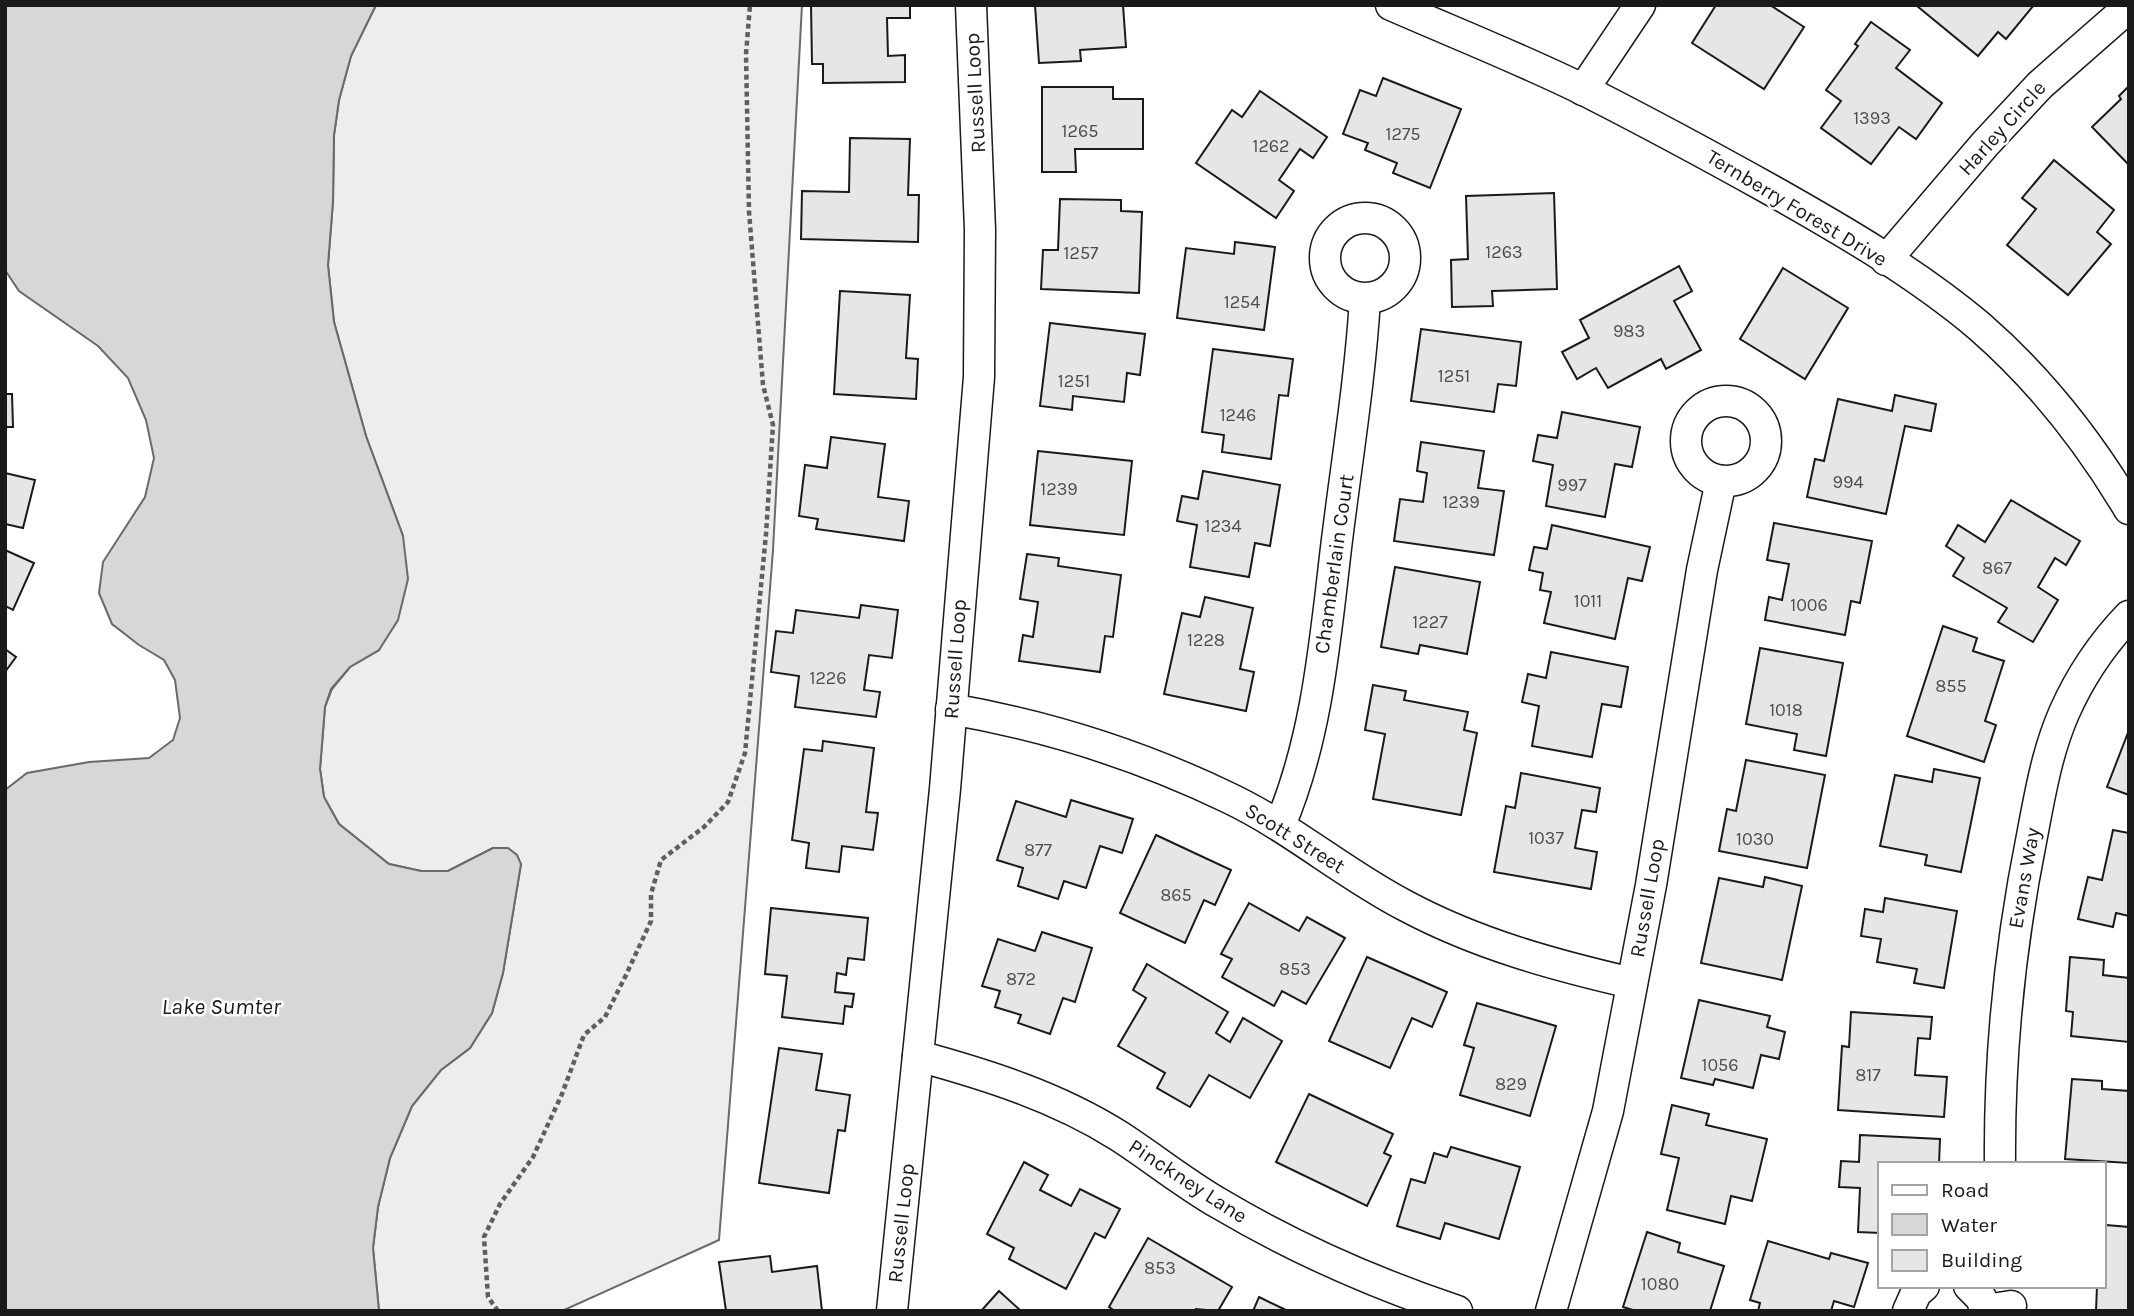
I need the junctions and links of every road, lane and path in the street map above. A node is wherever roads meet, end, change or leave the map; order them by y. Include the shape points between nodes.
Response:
1 (750, 5) edge
2 (971, 5) edge
3 (1391, 5) edge
4 (1640, 5) edge
5 (2129, 6) edge
6 (1583, 90) junction
7 (1886, 260) junction
8 (1365, 299) dead end
9 (1721, 481) dead end
10 (2129, 509) edge
11 (2129, 616) edge
12 (951, 709) junction
13 (1280, 825) junction
14 (1632, 983) junction
15 (918, 1056) junction
16 (2000, 1162) edge
17 (1922, 1288) edge
18 (1971, 1288) edge
19 (2001, 1305) edge
20 (498, 1311) edge
21 (892, 1311) edge
22 (1457, 1311) edge
23 (1551, 1311) edge
24 (1908, 1311) edge

1 - 20 path via 746,54 749,212 763,385 773,425 745,753 727,802 704,827 661,860 650,894 651,921 626,975 605,1017 584,1035 533,1157 500,1204 484,1237 488,1297
2 - 12 street, Russell Loop via 980,230 979,377
3 - 6 street, Ternberry Forest Drive
4 - 6 street
5 - 7 street, Harley Circle via 2040,85
6 - 7 street, Ternberry Forest Drive via 1799,206
7 - 10 street, Ternberry Forest Drive via 1978,326 2027,372 2066,414
8 - 13 street, Chamberlain Court via 1331,601 1306,754
9 - 14 street, Russell Loop
11 - 16 street, Evans Way via 2085,673 2050,749 2018,901 2007,990 2001,1051
12 - 13 street, Scott Street via 1053,730 1129,755
12 - 15 street, Russell Loop
13 - 14 street, Scott Street via 1367,883 1448,927 1486,943
14 - 23 street, Russell Loop via 1608,1111
15 - 21 street, Russell Loop
15 - 22 street, Pinckney Lane via 972,1070 1055,1102 1118,1136 1271,1233 1329,1263
17 - 24 street
18 - 19 street via 1981,1298

